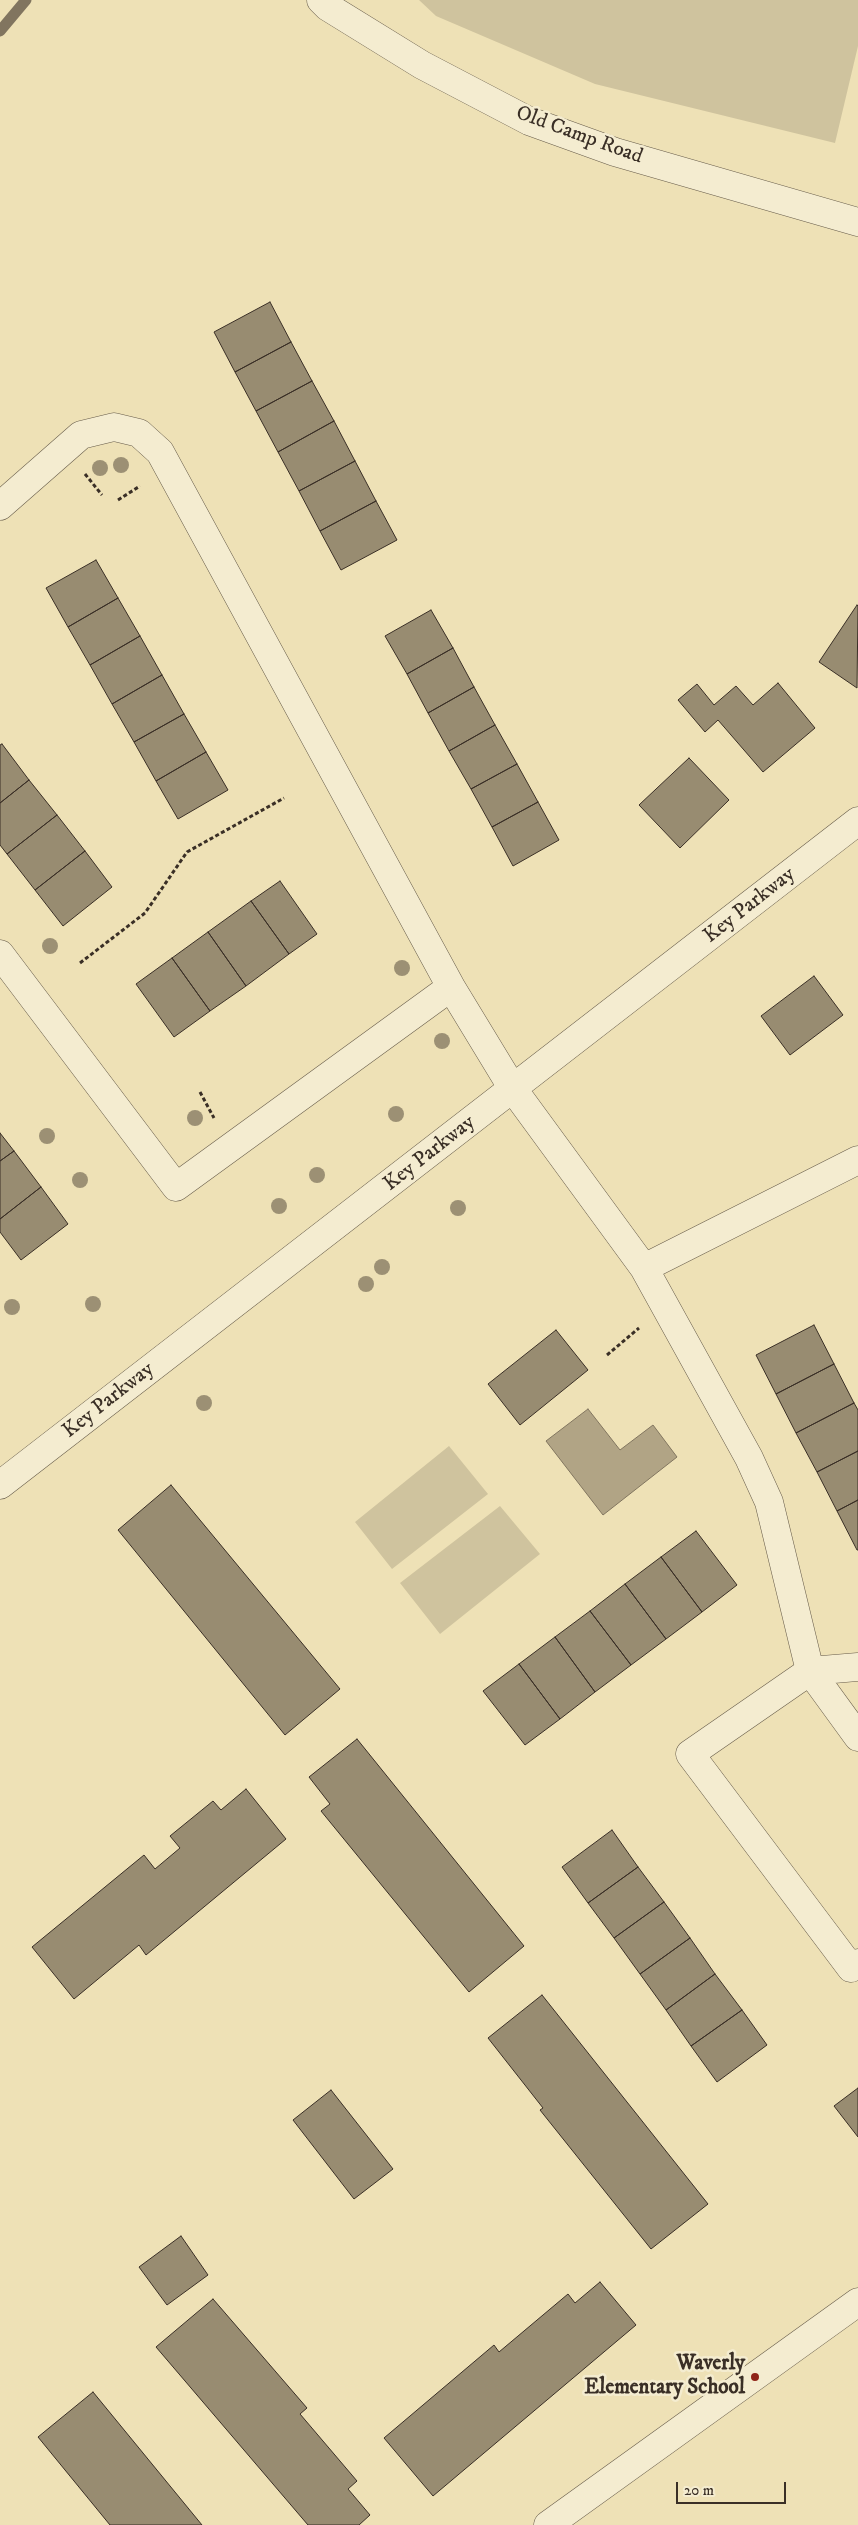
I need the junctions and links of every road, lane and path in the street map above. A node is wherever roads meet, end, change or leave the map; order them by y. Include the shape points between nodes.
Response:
1 (321, 0) edge
2 (858, 222) edge
3 (80, 468) dead end
4 (143, 484) dead end
5 (102, 495) dead end
6 (118, 500) dead end
7 (0, 506) edge
8 (284, 798) dead end
9 (858, 821) edge
10 (0, 954) edge
11 (80, 963) dead end
12 (451, 987) junction
13 (513, 1090) junction
14 (200, 1092) dead end
15 (216, 1124) dead end
16 (854, 1170) edge
17 (644, 1268) junction
18 (642, 1325) dead end
19 (607, 1355) dead end
20 (0, 1485) edge
21 (858, 1667) edge
22 (810, 1671) junction
23 (858, 1737) edge
24 (858, 1963) edge
25 (857, 2305) edge
26 (548, 2525) edge

1 - 2 street, Old Camp Road via 422,65 529,121 615,152
3 - 5 path
4 - 6 path
7 - 12 street via 81,435 114,427 139,433 160,452
8 - 11 path via 187,852 145,913
9 - 13 street, Key Parkway
10 - 12 street via 176,1187
12 - 13 street
13 - 17 street
13 - 20 street, Key Parkway
14 - 15 path
16 - 17 street
17 - 22 street via 749,1458 769,1502
18 - 19 path
21 - 22 street
22 - 23 street
22 - 24 street via 690,1754 851,1968
25 - 26 street

